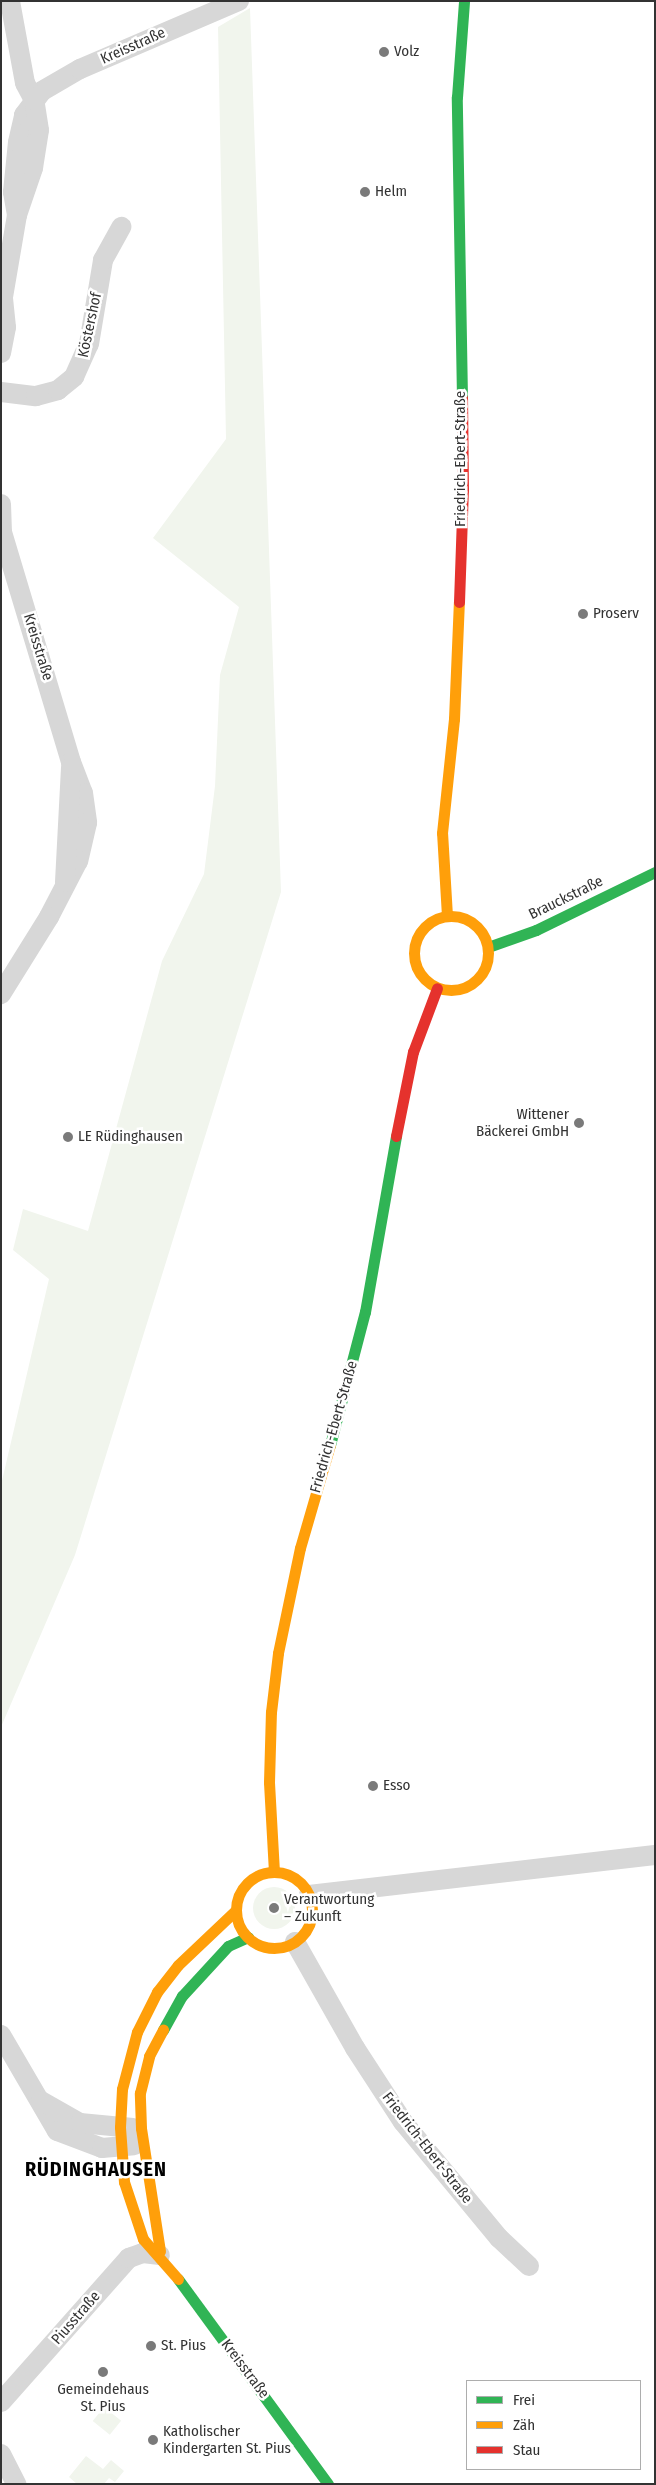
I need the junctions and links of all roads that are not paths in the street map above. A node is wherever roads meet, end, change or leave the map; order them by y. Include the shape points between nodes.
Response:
1 (10, 1) edge
2 (239, 1) edge
3 (464, 1) edge
4 (34, 100) junction
5 (121, 227) dead end
6 (2, 298) edge
7 (1, 353) edge
8 (1, 392) edge
9 (1, 504) edge
10 (2, 532) edge
11 (655, 872) edge
12 (447, 916) junction
13 (488, 947) junction
14 (437, 988) junction
15 (1, 994) edge
16 (655, 1855) edge
17 (274, 1872) junction
18 (309, 1895) junction
19 (236, 1910) junction
20 (248, 1937) junction
21 (294, 1942) junction
22 (1, 2035) edge
23 (41, 2101) junction
24 (120, 2127) junction
25 (142, 2136) junction
26 (120, 2147) junction
27 (160, 2255) junction
28 (529, 2266) dead end
29 (1, 2402) edge
30 (1, 2454) edge
31 (16, 2484) edge
32 (328, 2484) edge

1 - 4 street via 25,84
2 - 4 street, Kreisstraße via 53,82
3 - 12 street, Friedrich-Ebert-Straße via 456,105 463,490 454,719 442,833
4 - 6 street via 39,130 33,168 17,215
5 - 8 street, Köstershof via 103,260 89,344 74,377 58,390 36,396
6 - 7 street via 6,327
9 - 10 street, Kreisstraße
10 - 15 street, Kreisstraße via 83,793 86,823 78,861 49,917
11 - 13 street, Brauckstraße via 536,930
12 - 13 street via 462,918 476,925
12 - 14 street via 426,926 415,948 421,975
13 - 14 street via 487,965 477,980 462,989
14 - 17 street, Friedrich-Ebert-Straße via 413,1052 402,1096 365,1312 348,1385 300,1548 278,1653 271,1712
16 - 18 street
17 - 18 street via 295,1878
17 - 19 street via 252,1879 238,1898
18 - 21 street via 312,1905 308,1926
19 - 20 street
19 - 24 street via 178,1965 146,2012 125,2070
20 - 21 street via 270,1947
20 - 25 street via 228,1946 205,1969 182,1996 166,2022 149,2056 140,2094
21 - 28 street, Friedrich-Ebert-Straße via 355,2048 403,2122 499,2238
22 - 23 street via 19,2070
23 - 24 street via 80,2123
23 - 26 street via 56,2131 102,2148
24 - 25 street
24 - 26 street
25 - 26 street
25 - 27 street
26 - 27 street via 124,2182 133,2214 143,2239
27 - 29 street, Piusstraße via 143,2253 129,2258
27 - 32 street, Kreisstraße
30 - 31 street

